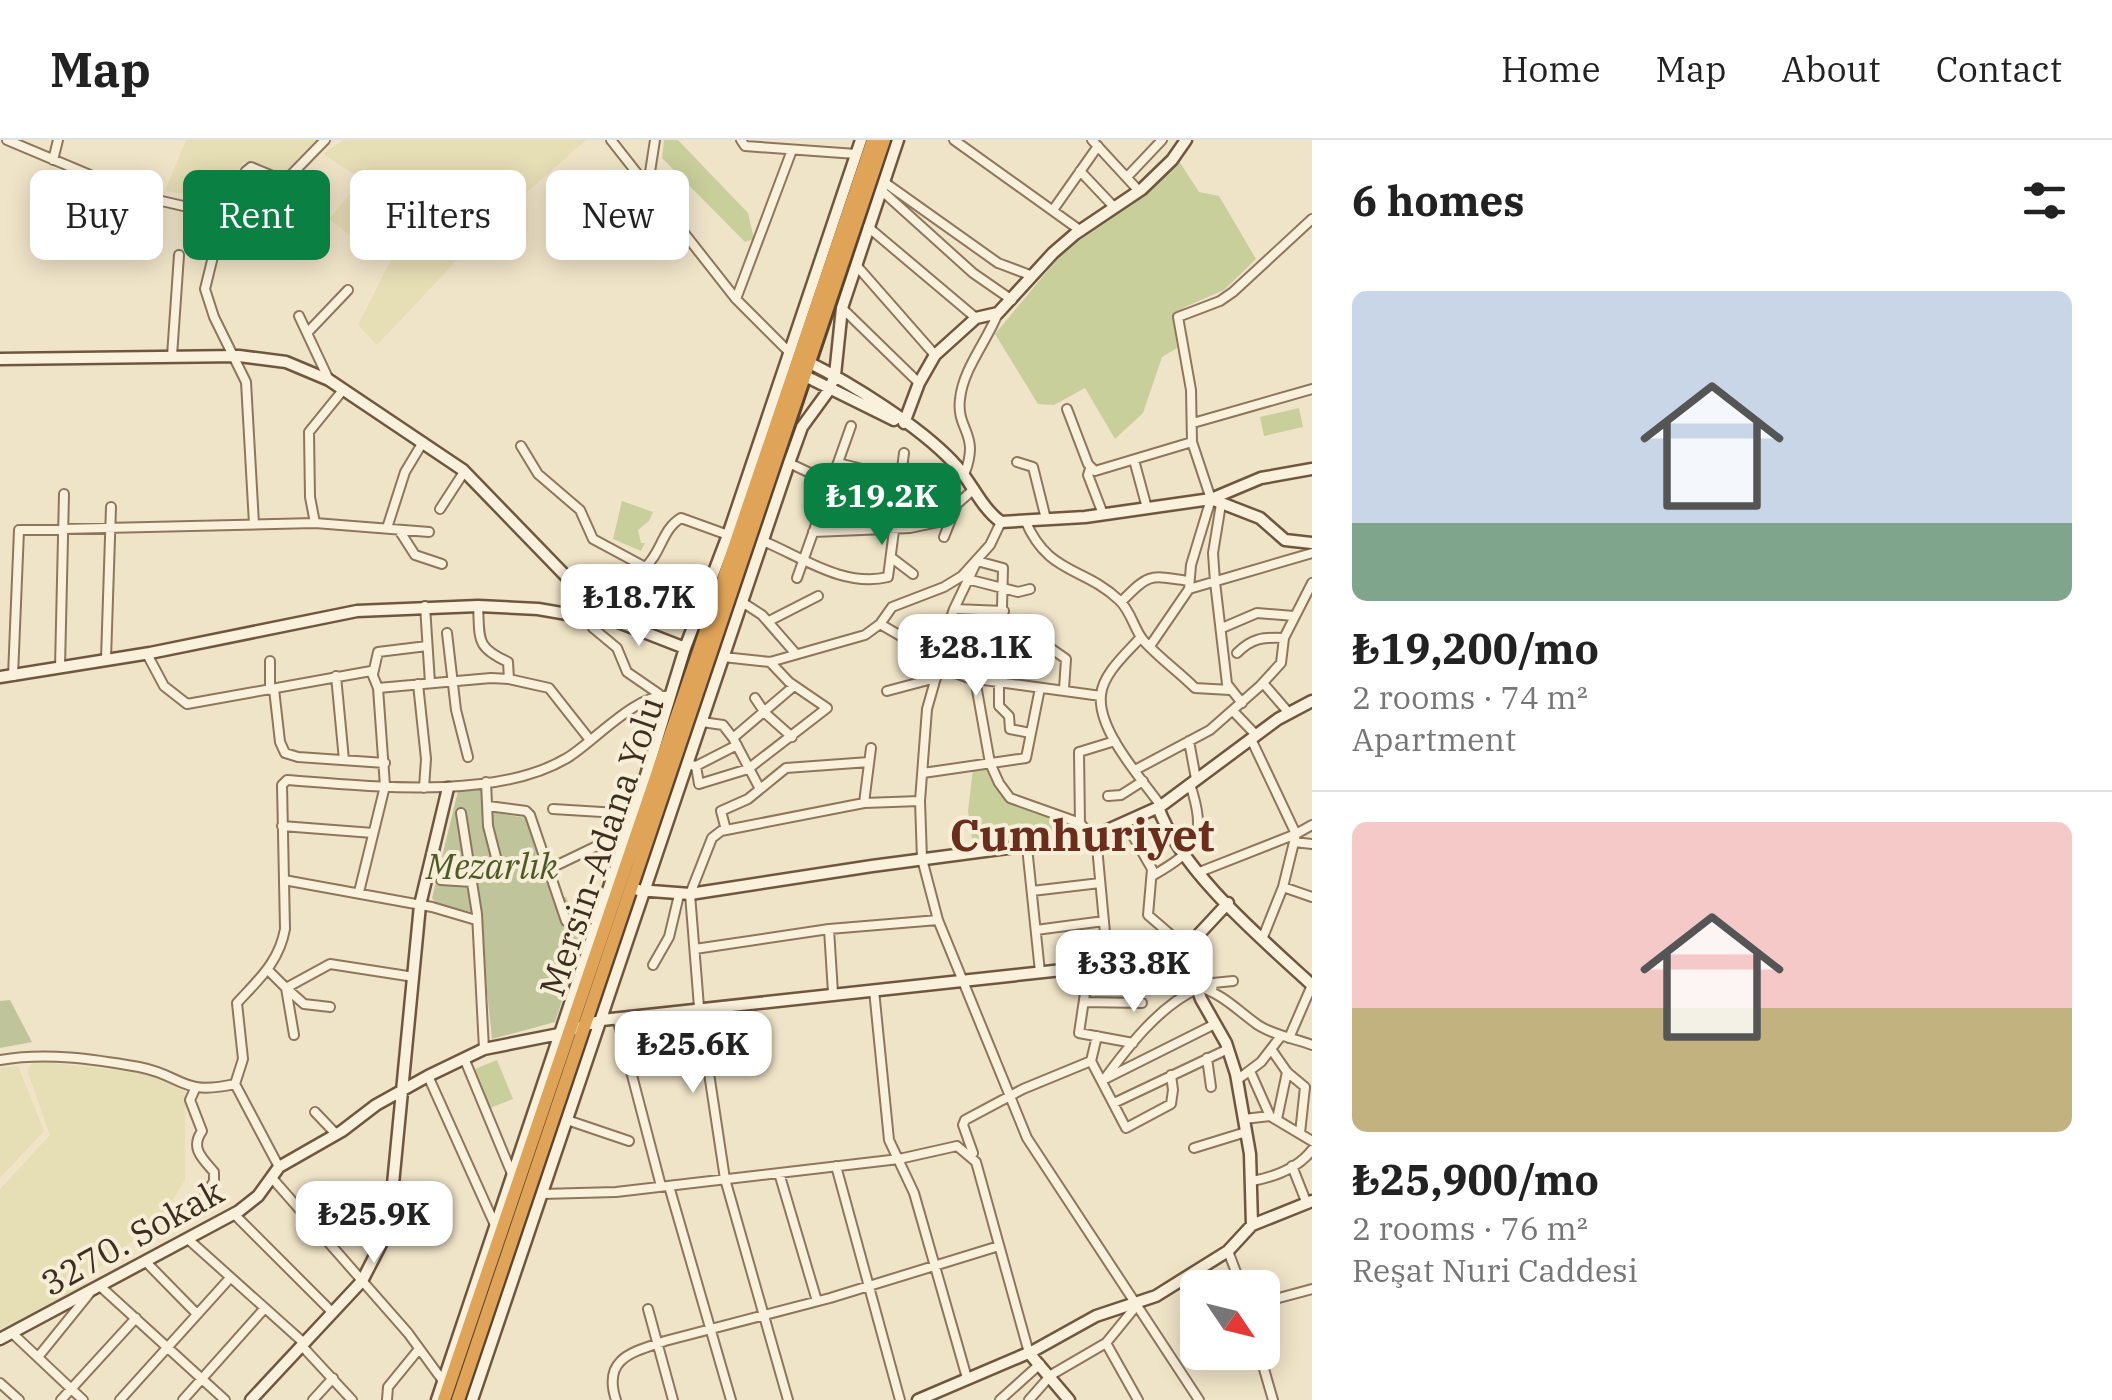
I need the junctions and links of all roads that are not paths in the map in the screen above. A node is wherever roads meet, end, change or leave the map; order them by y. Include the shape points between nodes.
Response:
1 (6, 140) edge
2 (58, 140) edge
3 (324, 140) edge
4 (612, 140) edge
5 (655, 140) edge
6 (741, 140) edge
7 (843, 140) edge
8 (861, 140) edge
9 (873, 140) edge
10 (884, 140) edge
11 (898, 140) edge
12 (954, 140) edge
13 (1164, 140) edge
14 (1095, 143) edge
15 (1184, 144) edge
16 (792, 150) junction
17 (851, 154) junction
18 (53, 160) junction
19 (295, 170) edge
20 (636, 170) edge
21 (650, 170) edge
22 (1080, 172) junction
23 (1127, 178) junction
24 (882, 186) junction
25 (1139, 191) junction
26 (183, 206) edge
27 (1115, 208) junction
28 (1052, 210) junction
29 (1312, 219) edge
30 (868, 228) junction
31 (1081, 231) junction
32 (689, 238) edge
33 (179, 254) dead end
34 (212, 260) edge
35 (856, 266) junction
36 (1030, 275) junction
37 (348, 290) dead end
38 (736, 299) junction
39 (1012, 300) junction
40 (842, 308) junction
41 (998, 313) junction
42 (299, 316) dead end
43 (976, 318) junction
44 (307, 332) junction
45 (936, 355) junction
46 (172, 356) junction
47 (236, 356) junction
48 (0, 358) edge
49 (796, 364) junction
50 (835, 375) junction
51 (329, 380) junction
52 (920, 383) junction
53 (343, 390) junction
54 (829, 390) junction
55 (1312, 390) edge
56 (1067, 409) dead end
57 (1193, 422) junction
58 (904, 424) junction
59 (851, 426) dead end
60 (423, 442) junction
61 (1192, 442) junction
62 (522, 446) dead end
63 (904, 453) dead end
64 (1134, 460) junction
65 (1017, 462) dead end
66 (789, 463) junction
67 (838, 463) junction
68 (1090, 468) junction
69 (1312, 468) edge
70 (464, 472) junction
71 (964, 475) junction
72 (902, 479) junction
73 (831, 483) junction
74 (974, 489) junction
75 (64, 494) dead end
76 (1216, 501) junction
77 (111, 507) dead end
78 (440, 508) dead end
79 (1147, 508) junction
80 (1103, 514) junction
81 (1046, 519) junction
82 (1025, 520) junction
83 (942, 521) dead end
84 (1001, 522) junction
85 (314, 523) junction
86 (254, 524) junction
87 (111, 527) junction
88 (63, 528) junction
89 (386, 528) junction
90 (897, 528) junction
91 (399, 530) junction
92 (429, 532) dead end
93 (813, 532) junction
94 (728, 536) junction
95 (944, 537) dead end
96 (762, 541) junction
97 (1312, 543) edge
98 (1312, 553) edge
99 (804, 558) junction
100 (892, 558) junction
101 (977, 561) junction
102 (442, 564) dead end
103 (645, 568) junction
104 (913, 574) dead end
105 (797, 578) dead end
106 (968, 579) junction
107 (1214, 582) junction
108 (1312, 583) edge
109 (1189, 585) junction
110 (1003, 590) junction
111 (1030, 590) dead end
112 (818, 596) dead end
113 (742, 602) junction
114 (1121, 602) junction
115 (425, 606) junction
116 (478, 606) junction
117 (954, 609) junction
118 (1004, 611) junction
119 (594, 612) junction
120 (980, 612) junction
121 (1257, 613) junction
122 (696, 616) junction
123 (1294, 616) junction
124 (1034, 621) dead end
125 (769, 622) junction
126 (880, 624) junction
127 (593, 628) dead end
128 (1222, 628) junction
129 (447, 633) dead end
130 (1141, 637) junction
131 (1261, 638) junction
132 (1284, 638) junction
133 (427, 646) junction
134 (1150, 646) junction
135 (685, 648) junction
136 (977, 648) junction
137 (147, 654) junction
138 (796, 654) junction
139 (1237, 654) dead end
140 (723, 657) junction
141 (106, 659) junction
142 (270, 661) dead end
143 (770, 662) junction
144 (937, 664) junction
145 (60, 667) junction
146 (374, 674) junction
147 (13, 676) junction
148 (336, 676) junction
149 (0, 677) edge
150 (509, 678) junction
151 (936, 678) junction
152 (975, 680) junction
153 (452, 682) junction
154 (1263, 683) junction
155 (418, 684) junction
156 (430, 684) junction
157 (999, 684) junction
158 (794, 686) junction
159 (378, 688) junction
160 (1040, 688) junction
161 (1064, 689) junction
162 (272, 690) junction
163 (1230, 690) junction
164 (887, 691) dead end
165 (665, 695) junction
166 (1101, 696) junction
167 (755, 698) dead end
168 (1312, 701) edge
169 (1242, 703) junction
170 (1233, 712) junction
171 (765, 713) junction
172 (1289, 713) junction
173 (702, 722) junction
174 (1030, 733) junction
175 (792, 737) junction
176 (1254, 737) junction
177 (590, 740) junction
178 (1189, 741) junction
179 (735, 742) junction
180 (1115, 742) junction
181 (871, 748) dead end
182 (468, 757) dead end
183 (344, 760) junction
184 (869, 762) junction
185 (385, 763) junction
186 (990, 764) junction
187 (692, 765) junction
188 (748, 768) junction
189 (1135, 770) junction
190 (923, 773) junction
191 (1143, 781) junction
192 (486, 782) junction
193 (1193, 782) junction
194 (385, 786) junction
195 (424, 788) junction
196 (448, 788) junction
197 (760, 789) junction
198 (1108, 796) dead end
199 (920, 801) junction
200 (864, 804) junction
201 (488, 806) junction
202 (1159, 807) junction
203 (553, 810) dead end
204 (461, 813) dead end
205 (634, 814) junction
206 (1080, 822) junction
207 (1126, 824) junction
208 (1312, 824) edge
209 (282, 826) junction
210 (726, 830) junction
211 (628, 831) junction
212 (373, 833) junction
213 (1094, 837) junction
214 (1295, 838) junction
215 (1312, 844) edge
216 (1027, 847) junction
217 (1185, 858) junction
218 (922, 859) junction
219 (498, 862) dead end
220 (549, 869) junction
221 (1197, 873) junction
222 (1152, 876) junction
223 (284, 880) junction
224 (441, 880) dead end
225 (472, 882) junction
226 (1100, 884) junction
227 (1282, 887) junction
228 (639, 890) junction
229 (1032, 891) junction
230 (359, 892) junction
231 (684, 895) junction
232 (1312, 898) edge
233 (1228, 903) junction
234 (420, 905) junction
235 (476, 920) junction
236 (938, 920) junction
237 (566, 921) dead end
238 (1104, 921) junction
239 (829, 930) junction
240 (1036, 930) junction
241 (1263, 937) junction
242 (695, 949) junction
243 (1184, 949) junction
244 (653, 965) dead end
245 (1108, 965) junction
246 (1090, 967) junction
247 (268, 970) junction
248 (1040, 972) junction
249 (414, 977) junction
250 (963, 980) junction
251 (1088, 980) junction
252 (1233, 981) dead end
253 (1146, 984) dead end
254 (1312, 985) edge
255 (1196, 987) junction
256 (286, 988) junction
257 (874, 990) junction
258 (1212, 990) junction
259 (833, 993) junction
260 (1084, 1002) junction
261 (1142, 1003) dead end
262 (698, 1007) junction
263 (330, 1008) dead end
264 (617, 1018) junction
265 (602, 1020) junction
266 (1215, 1024) junction
267 (586, 1026) junction
268 (565, 1031) junction
269 (294, 1035) dead end
270 (1097, 1036) junction
271 (1285, 1037) junction
272 (1133, 1044) junction
273 (1312, 1045) edge
274 (484, 1049) junction
275 (1228, 1049) junction
276 (1271, 1049) junction
277 (464, 1058) junction
278 (1207, 1058) junction
279 (0, 1060) edge
280 (1091, 1061) junction
281 (1250, 1071) junction
282 (1288, 1072) junction
283 (1171, 1075) junction
284 (428, 1076) junction
285 (1103, 1080) junction
286 (1237, 1080) junction
287 (236, 1084) junction
288 (1211, 1088) dead end
289 (195, 1089) junction
290 (404, 1090) junction
291 (1012, 1096) junction
292 (1114, 1103) junction
293 (315, 1112) dead end
294 (1274, 1118) junction
295 (1244, 1119) junction
296 (567, 1120) junction
297 (1246, 1132) junction
298 (1300, 1133) junction
299 (336, 1134) junction
300 (1312, 1140) edge
301 (629, 1141) dead end
302 (1194, 1148) dead end
303 (1312, 1150) edge
304 (899, 1160) junction
305 (976, 1162) junction
306 (836, 1166) junction
307 (1292, 1166) junction
308 (275, 1172) junction
309 (779, 1173) junction
310 (512, 1174) junction
311 (725, 1178) junction
312 (1252, 1181) junction
313 (665, 1186) junction
314 (542, 1194) junction
315 (1310, 1203) edge
316 (200, 1204) dead end
317 (234, 1214) junction
318 (1252, 1224) junction
319 (495, 1225) junction
320 (189, 1240) junction
321 (999, 1246) junction
322 (1228, 1251) junction
323 (147, 1263) junction
324 (935, 1268) junction
325 (1235, 1270) edge
326 (230, 1278) junction
327 (362, 1281) junction
328 (101, 1287) junction
329 (867, 1287) junction
330 (1312, 1289) edge
331 (89, 1294) junction
332 (1280, 1299) edge
333 (817, 1301) junction
334 (1138, 1305) junction
335 (264, 1309) junction
336 (648, 1309) dead end
337 (332, 1312) junction
338 (198, 1314) junction
339 (763, 1316) junction
340 (136, 1318) junction
341 (710, 1330) junction
342 (12, 1333) junction
343 (0, 1339) edge
344 (1106, 1343) junction
345 (656, 1344) junction
346 (303, 1345) junction
347 (168, 1347) junction
348 (418, 1349) junction
349 (1029, 1353) junction
350 (38, 1357) junction
351 (1040, 1364) junction
352 (1264, 1370) edge
353 (1051, 1375) junction
354 (202, 1378) junction
355 (333, 1378) junction
356 (967, 1378) junction
357 (443, 1381) junction
358 (0, 1383) edge
359 (71, 1389) junction
360 (469, 1399) edge
361 (19, 1400) edge
362 (61, 1400) edge
363 (83, 1400) edge
364 (120, 1400) edge
365 (183, 1400) edge
366 (225, 1400) edge
367 (251, 1400) edge
368 (313, 1400) edge
369 (352, 1400) edge
370 (387, 1400) edge
371 (437, 1400) edge
372 (444, 1400) edge
373 (616, 1400) edge
374 (673, 1400) edge
375 (731, 1400) edge
376 (788, 1400) edge
377 (900, 1400) edge
378 (918, 1400) edge
379 (1000, 1400) edge
380 (1030, 1400) edge
381 (1069, 1400) edge
382 (1138, 1400) edge
383 (1199, 1400) edge
384 (1273, 1400) edge

1 - 18 street
2 - 18 street
3 - 19 street
4 - 20 street
5 - 21 street
6 - 16 street via 744,146
7 - 17 street
8 - 17 street
9 - 49 highway, Mersin-Adana Yolu
10 - 49 highway
11 - 24 street
12 - 28 street
13 - 15 street
13 - 23 street
14 - 22 street
14 - 23 street
15 - 25 street
16 - 17 street
16 - 38 street
17 - 49 street
18 - 26 street
22 - 27 street
22 - 28 street
23 - 25 street
24 - 30 street
24 - 36 street via 998,263
24 - 39 street via 972,273
25 - 27 street
27 - 31 street
28 - 31 street
29 - 57 street via 1233,292 1178,317
30 - 35 street
30 - 43 street
31 - 36 street
32 - 38 street
33 - 46 street
34 - 47 street via 205,289
35 - 40 street
35 - 45 street
36 - 39 street
37 - 44 street
38 - 49 street
39 - 41 street
40 - 50 street
40 - 52 street
41 - 43 street
41 - 71 street via 960,400 972,443
42 - 44 street
43 - 45 street
44 - 51 street
45 - 52 street
46 - 47 street
46 - 48 street
47 - 51 street via 286,362
47 - 86 street via 246,382
49 - 50 street
49 - 54 street
49 - 94 street
49 - 228 highway
49 - 268 highway, Mersin-Adana Yolu
50 - 54 street
50 - 58 street
51 - 53 street
52 - 58 street
53 - 60 street
53 - 85 street via 309,432
54 - 58 street
54 - 66 street via 802,427
55 - 57 street
56 - 68 street
57 - 61 street
58 - 71 street
59 - 67 street
60 - 70 street
60 - 89 street
61 - 64 street
61 - 76 street
62 - 103 street via 538,474 580,510 592,539
63 - 72 street
64 - 68 street
64 - 79 street
65 - 81 street via 1033,467
66 - 73 street
66 - 96 street
67 - 72 street
67 - 73 street
68 - 80 street
69 - 76 street via 1260,478
70 - 78 street
70 - 119 street via 588,598
71 - 74 street
72 - 90 street
73 - 93 street
74 - 84 street
74 - 95 street via 956,504
75 - 88 street
76 - 79 street
76 - 97 street via 1260,518 1285,540
76 - 107 street
76 - 109 street
77 - 87 street
79 - 80 street
80 - 81 street
81 - 82 street
82 - 84 street
82 - 114 street via 1045,554
83 - 90 street
84 - 101 street
85 - 86 street
85 - 89 street
86 - 87 street
87 - 88 street
87 - 141 street
88 - 145 street
88 - 147 street via 19,530
89 - 91 street
90 - 93 street
90 - 100 street
91 - 92 street
91 - 102 street via 415,554
93 - 99 street
94 - 103 street via 681,518 670,524
94 - 122 street
96 - 99 street
96 - 113 street
98 - 107 street
99 - 100 street via 836,575 878,580 888,577
99 - 105 street
100 - 104 street
101 - 106 street
101 - 110 street via 1002,568
101 - 126 street via 944,586 892,607
103 - 122 street
106 - 110 street
106 - 117 street
107 - 109 street
107 - 128 street
108 - 123 street
109 - 114 street via 1146,578
109 - 134 street
110 - 111 street
110 - 118 street
112 - 125 street
113 - 125 street
113 - 140 street
114 - 130 street
115 - 116 street
115 - 133 street
115 - 137 street via 357,611
116 - 119 street
116 - 150 street via 481,644 508,662
117 - 120 street
117 - 144 street
118 - 120 street
118 - 136 street via 1001,647
119 - 135 street
120 - 136 street
121 - 123 street
121 - 128 street
121 - 131 street
122 - 135 street
123 - 132 street
124 - 161 street via 1046,645 1066,659
125 - 138 street
126 - 138 street
126 - 144 street
127 - 165 street via 617,648 627,672
128 - 163 street
129 - 153 street
130 - 134 street
130 - 166 street
131 - 132 street
131 - 139 street
132 - 154 street via 1284,658
133 - 146 street via 378,652
133 - 156 street
134 - 163 street via 1195,688
135 - 165 street
136 - 152 street
137 - 141 street
137 - 162 street via 164,686 187,704
138 - 143 street
140 - 143 street
140 - 173 street
141 - 145 street
142 - 162 street
143 - 158 street
144 - 151 street
144 - 152 street
145 - 147 street
146 - 148 street
146 - 159 street
147 - 149 street
148 - 162 street
148 - 183 street
150 - 153 street
150 - 177 street via 552,690
151 - 164 street
151 - 190 street
152 - 157 street
152 - 186 street
153 - 156 street
153 - 182 street
154 - 169 street
154 - 172 street
155 - 156 street
155 - 159 street
155 - 195 street
157 - 160 street
157 - 174 street via 1010,729
158 - 171 street
158 - 175 street via 827,708
159 - 185 street
160 - 161 street
160 - 174 street
161 - 166 street
162 - 183 street via 285,753
163 - 169 street
165 - 177 street
165 - 205 street
166 - 180 street
167 - 171 street
168 - 172 street
169 - 170 street
170 - 176 street
170 - 178 street
171 - 175 street
171 - 179 street
172 - 176 street
173 - 179 street via 723,725
173 - 187 street
174 - 186 street via 1026,758
175 - 188 street
176 - 193 street
176 - 214 street
177 - 192 street via 544,768
178 - 189 street
178 - 193 street
179 - 187 street
179 - 188 street
180 - 189 street
180 - 206 street via 1080,752
181 - 184 street
183 - 185 street
184 - 197 street via 794,766
184 - 200 street
185 - 194 street
186 - 190 street
186 - 206 street via 1010,798
187 - 188 street via 699,784
187 - 228 street
188 - 197 street
189 - 191 street
190 - 199 street
191 - 198 street
191 - 202 street
192 - 196 street
192 - 201 street
193 - 202 street
193 - 217 street via 1197,827
194 - 195 street
194 - 209 street via 287,780
194 - 212 street
195 - 196 street
196 - 234 street
197 - 210 street via 721,812
199 - 200 street
199 - 218 street
200 - 210 street
201 - 219 street
201 - 220 street via 530,815
202 - 207 street
202 - 217 street
203 - 205 street
204 - 225 street
205 - 211 street
206 - 213 street
207 - 213 street
207 - 222 street
208 - 214 street
209 - 212 street
209 - 223 street
210 - 231 street via 712,838
211 - 220 street
211 - 268 street
212 - 230 street
213 - 216 street
213 - 226 street
214 - 215 street
214 - 221 street
214 - 227 street
216 - 218 street
216 - 229 street
217 - 221 street
217 - 222 street
218 - 231 street
218 - 236 street
220 - 237 street
221 - 233 street
222 - 243 street via 1148,915
223 - 230 street
223 - 247 street via 286,928
224 - 225 street
225 - 235 street
226 - 229 street
226 - 238 street
227 - 232 street
227 - 241 street
228 - 231 street
228 - 265 street
228 - 267 highway
229 - 240 street
230 - 234 street
231 - 242 street
231 - 244 street
233 - 241 street
233 - 243 street
234 - 235 street
234 - 249 street
235 - 274 street
236 - 239 street
236 - 250 street
238 - 240 street
238 - 245 street
239 - 242 street
239 - 259 street
240 - 248 street
241 - 254 street
242 - 262 street
243 - 245 street, 3270. Sokak
243 - 255 street
245 - 246 street, 3270. Sokak
246 - 248 street, 3270. Sokak
246 - 251 street
247 - 256 street
247 - 287 street via 237,1003 243,1059
248 - 250 street, 3270. Sokak
249 - 256 street via 330,964
249 - 290 street
250 - 257 street, 3270. Sokak
250 - 291 street
251 - 253 street
251 - 260 street
252 - 258 street via 1213,983
254 - 271 street
255 - 258 street
255 - 266 street
255 - 272 street
256 - 263 street via 304,1004
256 - 269 street
257 - 259 street, 3270. Sokak
257 - 304 street via 889,1140
258 - 271 street
259 - 262 street, 3270. Sokak
260 - 261 street
260 - 270 street via 1079,1032
262 - 264 street, 3270. Sokak
262 - 311 street
264 - 265 street, 3270. Sokak
264 - 313 street
265 - 267 street, 3270. Sokak
265 - 296 street
266 - 275 street
266 - 285 street
267 - 268 street, 3270. Sokak
267 - 360 highway
268 - 274 street, 3270. Sokak
268 - 310 street
268 - 372 highway, Mersin-Adana Yolu
270 - 272 street
270 - 280 street
271 - 273 street
271 - 276 street
272 - 285 street
274 - 277 street, 3270. Sokak
275 - 278 street
275 - 286 street
276 - 281 street
276 - 282 street
277 - 284 street, 3270. Sokak
277 - 310 street
278 - 283 street
278 - 288 street
279 - 289 street via 70,1056 143,1068
280 - 285 street
280 - 291 street
281 - 286 street
281 - 294 street
282 - 294 street
282 - 298 street via 1307,1093
283 - 292 street
283 - 292 street via 1170,1104 1126,1128
284 - 290 street, 3270. Sokak
284 - 319 street
285 - 292 street
286 - 295 street
287 - 289 street
287 - 308 street
289 - 316 street via 190,1100 202,1131 197,1152 214,1172
290 - 299 street, 3270. Sokak
290 - 327 street via 391,1204
291 - 305 street via 963,1125
291 - 334 street via 1027,1138
293 - 299 street
294 - 295 street
294 - 298 street
295 - 297 street
296 - 301 street
296 - 314 street
297 - 302 street
297 - 312 street
298 - 300 street
299 - 308 street, 3270. Sokak
303 - 307 street
304 - 305 street via 958,1146
304 - 306 street
304 - 324 street
305 - 321 street
306 - 309 street
306 - 329 street
307 - 312 street
307 - 315 street
308 - 317 street, 3270. Sokak
308 - 327 street
309 - 311 street
309 - 333 street
310 - 319 street
311 - 313 street
311 - 339 street
312 - 318 street
313 - 314 street
313 - 341 street
314 - 360 street
315 - 318 street
317 - 320 street, 3270. Sokak
317 - 337 street
318 - 322 street
319 - 357 street
320 - 323 street, 3270. Sokak
320 - 326 street
321 - 324 street
321 - 349 street
322 - 325 street
322 - 334 street
323 - 328 street, 3270. Sokak
323 - 338 street
324 - 329 street
324 - 356 street
326 - 335 street
326 - 338 street
327 - 337 street
327 - 348 street
328 - 331 street, 3270. Sokak
328 - 340 street
329 - 333 street
329 - 377 street
330 - 332 street
331 - 342 street, 3270. Sokak
331 - 350 street
333 - 339 street
334 - 344 street
334 - 349 street via 1096,1316
334 - 383 street
335 - 346 street
335 - 354 street
336 - 345 street
337 - 346 street
338 - 347 street
339 - 341 street
339 - 376 street
340 - 347 street
340 - 359 street
341 - 345 street
341 - 375 street
342 - 343 street, 3270. Sokak
342 - 350 street
344 - 353 street
344 - 382 street
345 - 373 street via 621,1359 610,1384
345 - 374 street
346 - 355 street
346 - 367 street
347 - 354 street
347 - 364 street
348 - 357 street
348 - 370 street via 388,1387
349 - 351 street
349 - 356 street
350 - 359 street
351 - 353 street
351 - 379 street
352 - 384 street
353 - 380 street
353 - 381 street
354 - 365 street
354 - 366 street
355 - 368 street
355 - 369 street
356 - 378 street
357 - 371 street
358 - 361 street
359 - 362 street
359 - 363 street

